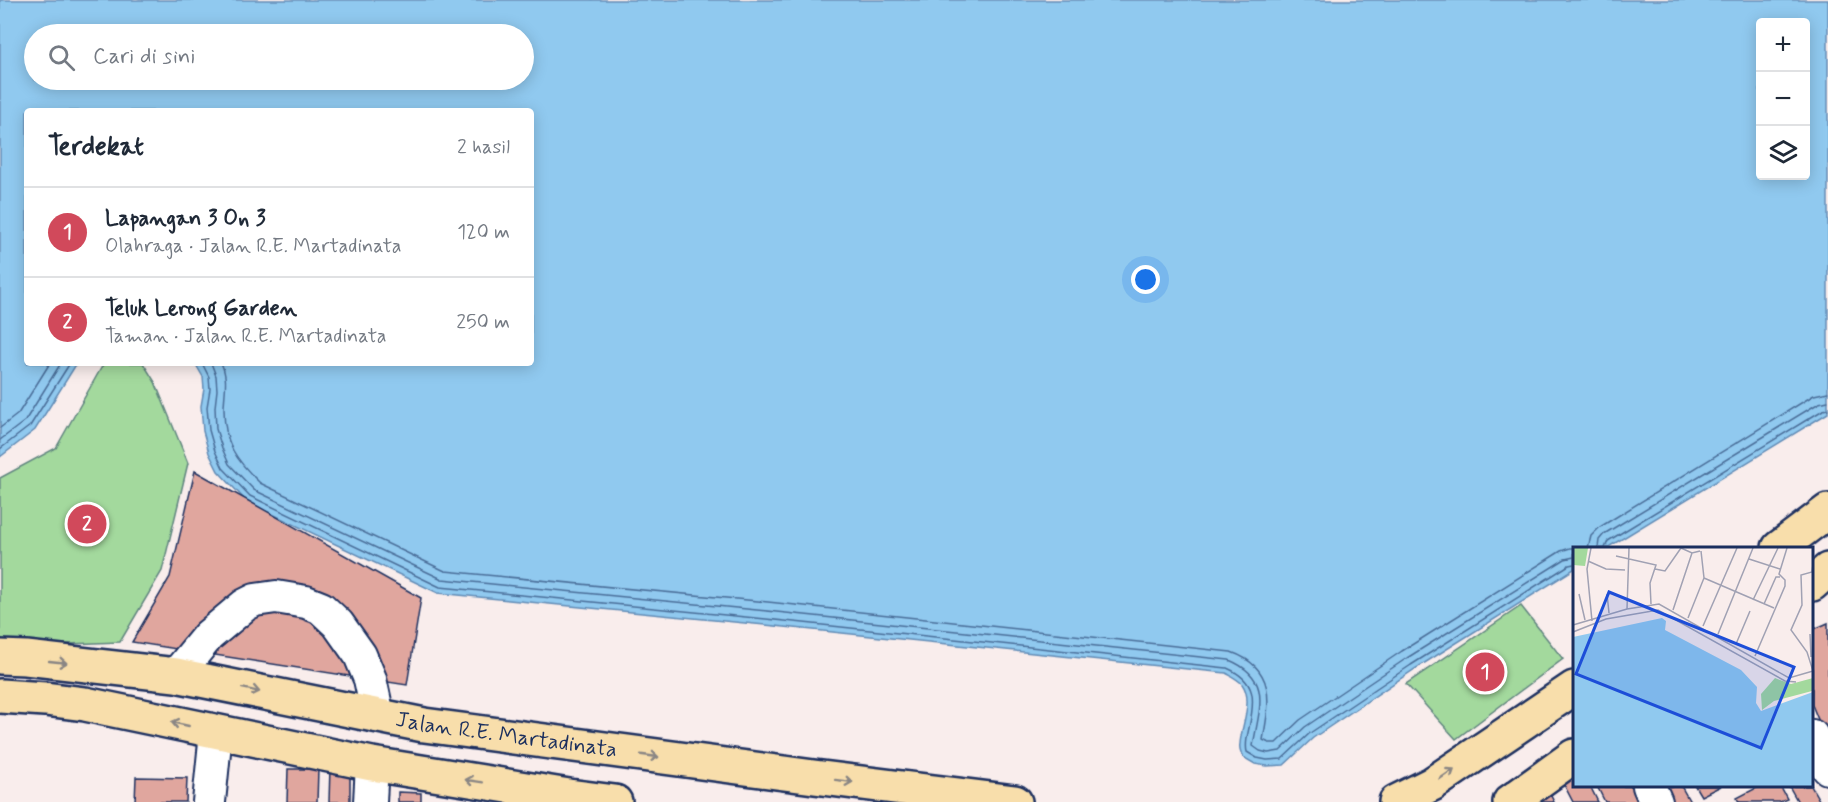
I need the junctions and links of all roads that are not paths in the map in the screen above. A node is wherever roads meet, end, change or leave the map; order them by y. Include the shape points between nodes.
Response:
1 (1828, 511) edge
2 (1782, 547) edge
3 (1828, 570) edge
4 (1813, 583) edge
5 (0, 657) edge
6 (176, 675) junction
7 (1573, 689) edge
8 (0, 696) edge
9 (378, 716) junction
10 (216, 732) junction
11 (1813, 738) edge
12 (1573, 757) edge
13 (372, 764) junction
14 (1828, 768) edge
15 (1649, 787) edge
16 (569, 799) edge
17 (209, 802) edge
18 (370, 802) edge
19 (615, 802) edge
20 (1015, 802) edge
21 (1396, 802) edge
22 (1510, 802) edge
23 (1656, 802) edge

1 - 2 highway
3 - 4 highway
5 -> 6 highway, Jalan R.E. Martadinata
6 -> 9 highway, Jalan R.E. Martadinata
6 - 9 street via 208,636 245,605 276,597 306,602 321,608 338,624 360,655
21 -> 7 highway via 1432,784
10 -> 8 highway via 85,704
9 -> 20 highway, Jalan R.E. Martadinata
10 - 13 highway
10 - 17 street
11 - 14 street
12 - 22 highway
16 -> 13 highway
13 - 18 street
15 - 23 street
16 - 19 highway

